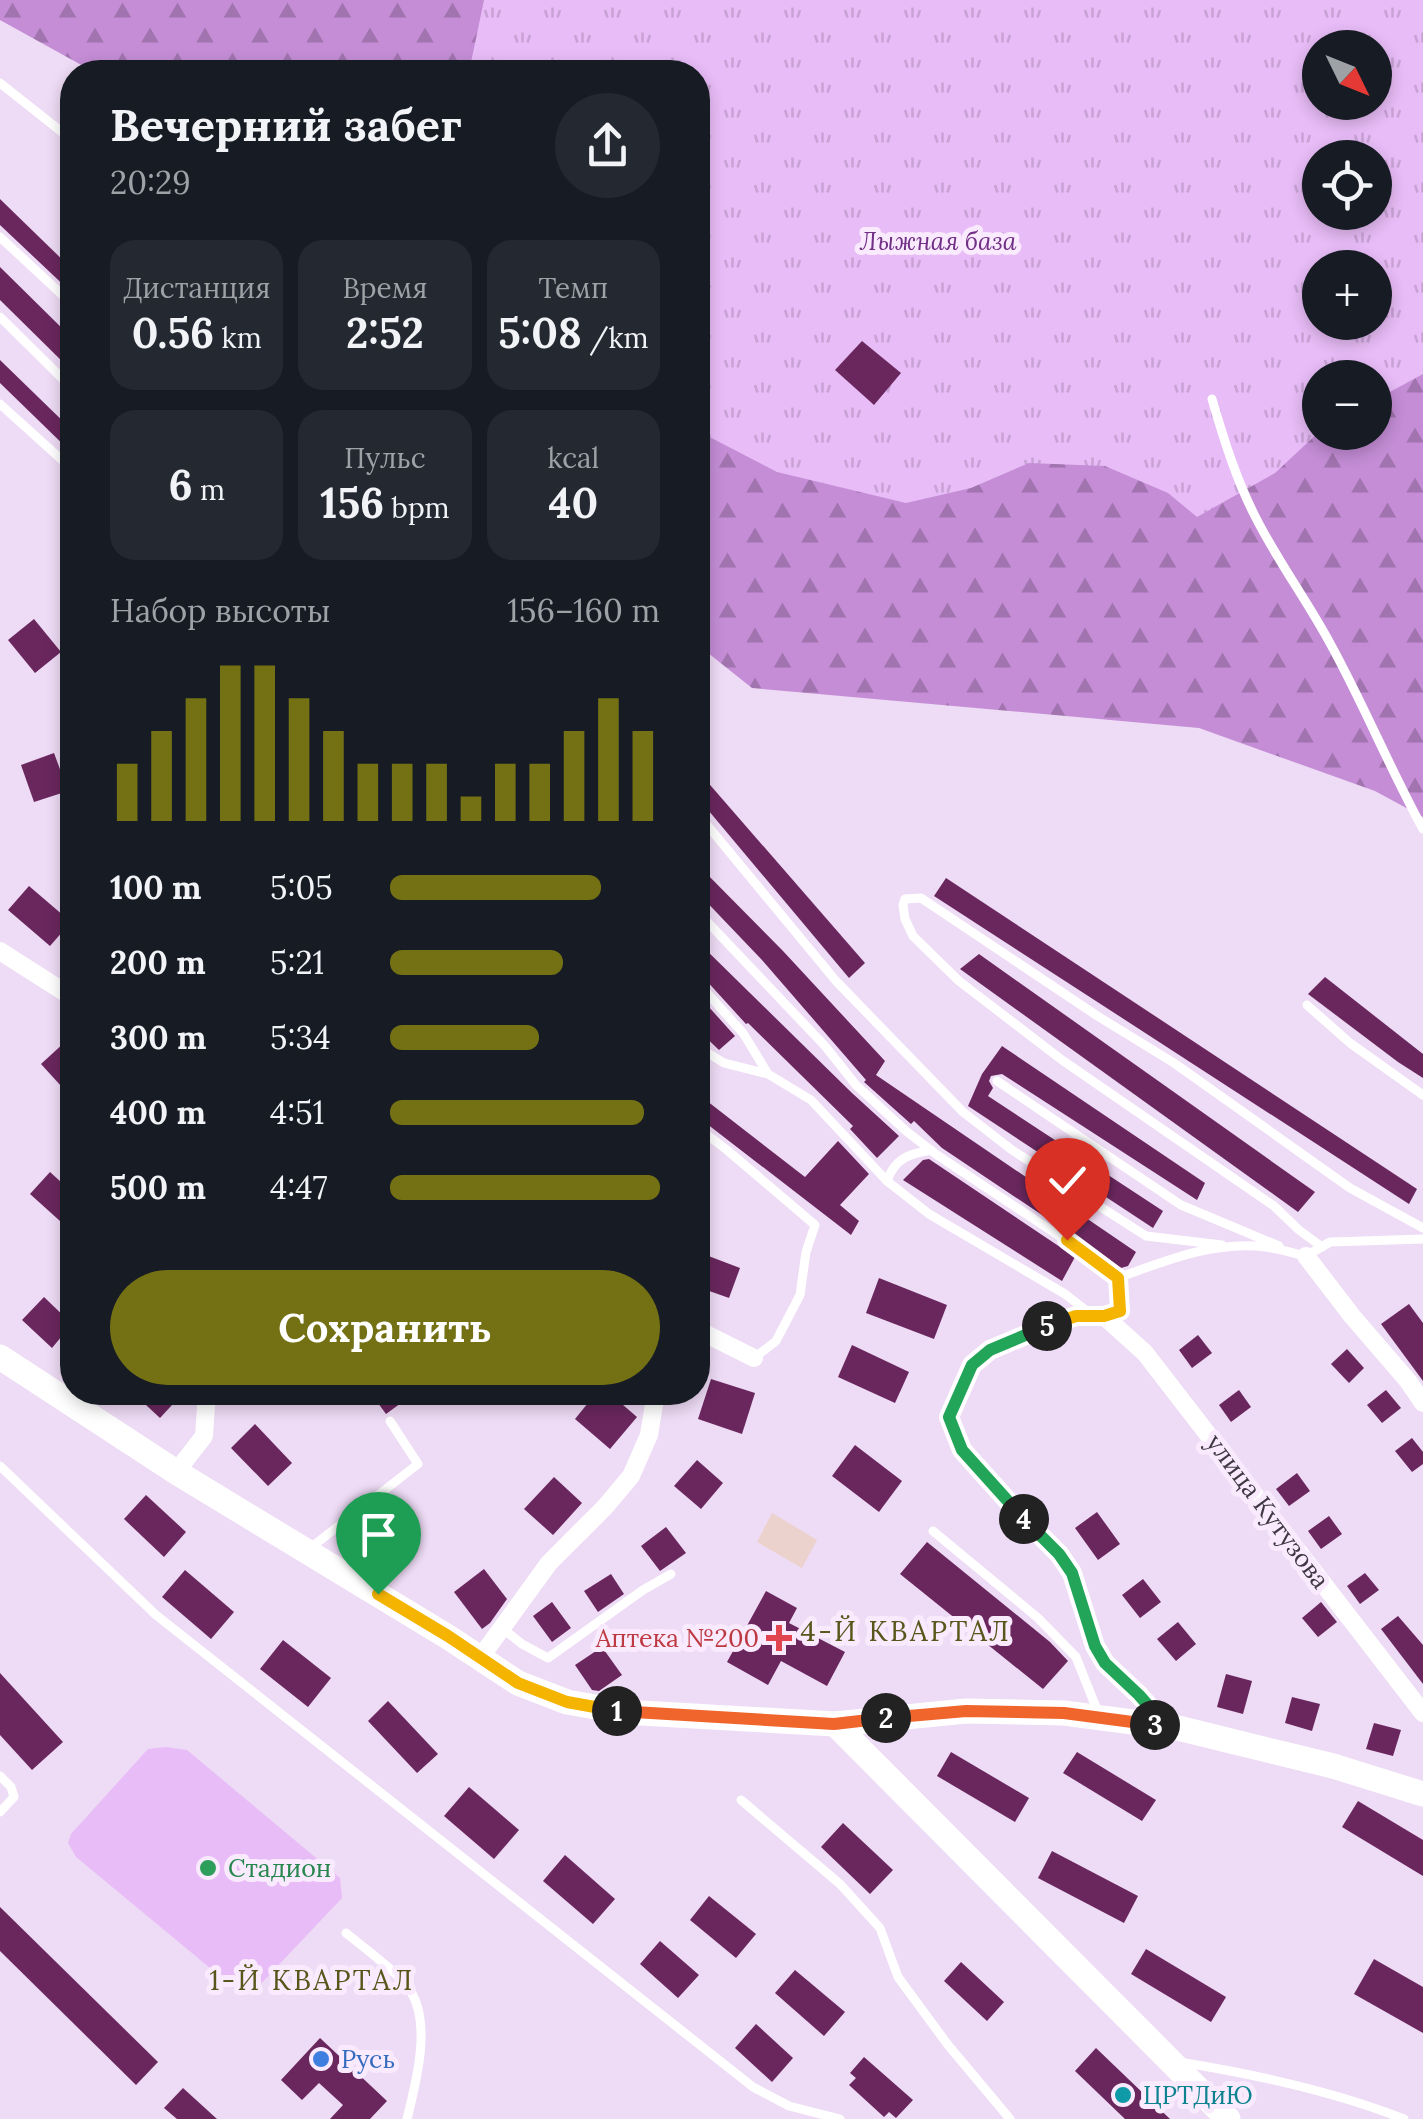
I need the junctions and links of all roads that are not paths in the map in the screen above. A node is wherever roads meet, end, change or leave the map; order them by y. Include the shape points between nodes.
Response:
1 (0, 83) edge
2 (60, 130) edge
3 (0, 237) edge
4 (60, 293) edge
5 (0, 317) edge
6 (60, 376) edge
7 (1212, 399) dead end
8 (0, 404) edge
9 (60, 457) edge
10 (710, 829) edge
11 (1423, 829) edge
12 (710, 925) edge
13 (0, 951) edge
14 (60, 989) edge
15 (710, 995) edge
16 (1308, 1006) dead end
17 (710, 1055) edge
18 (768, 1074) junction
19 (997, 1081) dead end
20 (1423, 1095) edge
21 (710, 1137) edge
22 (931, 1150) junction
23 (887, 1181) junction
24 (1423, 1228) edge
25 (1423, 1239) edge
26 (1240, 1247) junction
27 (1307, 1252) junction
28 (1118, 1278) junction
29 (1099, 1316) junction
30 (710, 1336) edge
31 (0, 1357) edge
32 (754, 1358) joint
33 (60, 1396) edge
34 (1423, 1403) edge
35 (73, 1405) edge
36 (205, 1405) edge
37 (654, 1405) edge
38 (390, 1420) dead end
39 (0, 1466) edge
40 (176, 1472) junction
41 (933, 1531) dead end
42 (307, 1551) junction
43 (671, 1574) dead end
44 (502, 1628) junction
45 (480, 1658) junction
46 (1423, 1713) edge
47 (1100, 1718) junction
48 (834, 1724) junction
49 (1167, 1727) junction
50 (0, 1776) edge
51 (1423, 1794) edge
52 (741, 1800) dead end
53 (0, 1812) edge
54 (346, 1933) dead end
55 (1169, 2061) junction
56 (407, 2119) edge
57 (840, 2119) edge
58 (1010, 2119) edge
59 (1228, 2119) edge
60 (1404, 2119) edge

1 - 2 lane
3 - 4 lane
5 - 6 lane
7 - 11 lane via 1256,520 1329,641
8 - 9 lane
10 - 26 lane via 836,981 964,1112 1012,1150 1146,1236
12 - 22 lane via 856,1085
13 - 14 street
15 - 18 lane
16 - 20 lane
17 - 18 lane
18 - 23 lane via 811,1100
19 - 27 lane via 1180,1205
21 - 32 lane via 815,1225 800,1295 776,1341
22 - 23 lane via 909,1154
22 - 28 lane
23 - 29 lane
24 - 27 lane via 1350,1188 1174,1063 920,898 906,899 913,936 959,981 1274,1206 1299,1230
25 - 27 lane via 1330,1242
26 - 27 lane
26 - 28 lane via 1174,1258
27 - 34 street
28 - 29 lane via 1120,1311
29 - 46 street, улица Кутузова via 1146,1353
29 - 49 lane via 1076,1316 990,1350 972,1365 949,1417 962,1450 1072,1573 1105,1663
30 - 32 street
31 - 33 street
35 - 40 street
36 - 40 street via 204,1436
37 - 44 street via 631,1476 549,1563
38 - 42 lane via 418,1464
39 - 57 lane via 156,1615 753,2087 788,2106
40 - 42 street
41 - 47 lane via 1076,1658
42 - 45 street
43 - 44 lane via 548,1658
44 - 45 street
45 - 48 street via 518,1683 567,1702 624,1712
47 - 48 street via 966,1711
47 - 49 street
48 - 55 street
49 - 51 street
50 - 53 lane via 14,1798
52 - 58 lane via 840,1884 880,1928 898,1977
54 - 56 lane via 409,1988 419,2010 420,2064
55 - 59 street
55 - 60 lane via 1238,2071

